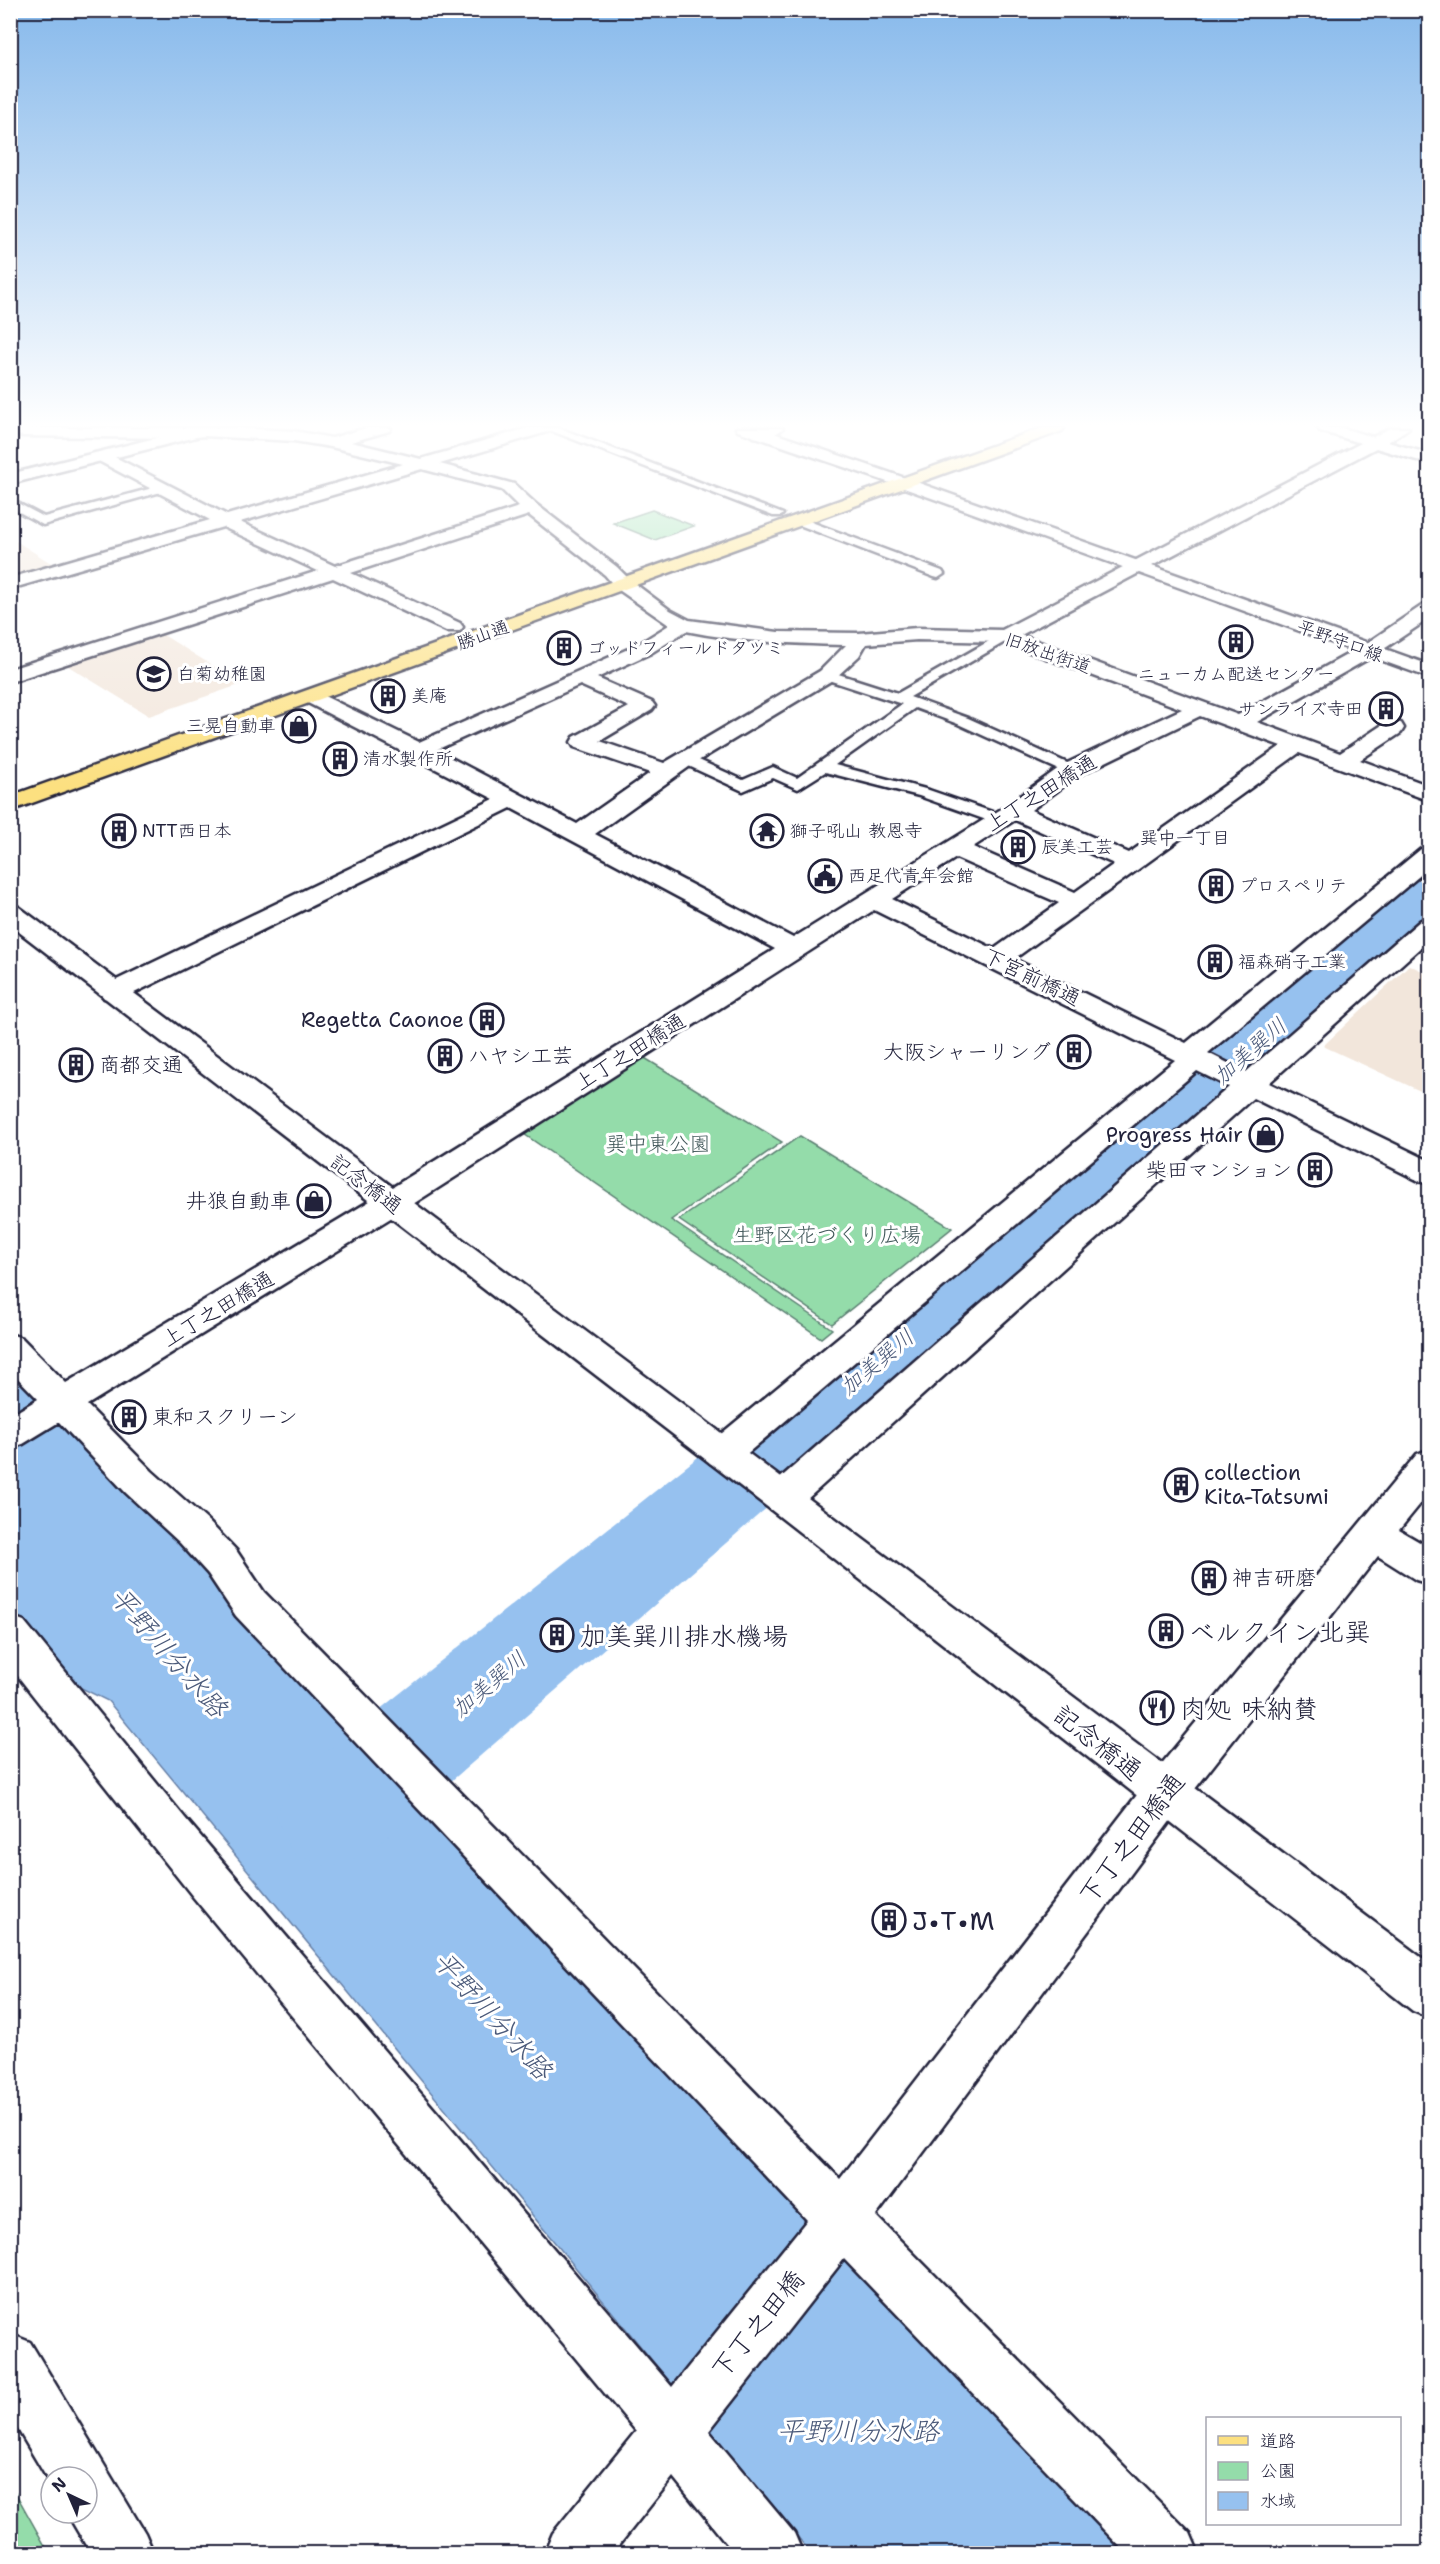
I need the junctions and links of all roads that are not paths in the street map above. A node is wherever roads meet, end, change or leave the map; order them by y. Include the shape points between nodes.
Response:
1 (137, 548) edge
2 (280, 548) edge
3 (409, 548) edge
4 (579, 548) edge
5 (693, 548) edge
6 (713, 548) edge
7 (868, 548) edge
8 (1085, 548) edge
9 (1171, 548) edge
10 (1136, 566) junction
11 (332, 572) junction
12 (938, 574) dead end
13 (617, 578) junction
14 (10, 584) edge
15 (1430, 609) edge
16 (683, 625) junction
17 (453, 627) junction
18 (1005, 636) junction
19 (859, 639) junction
20 (1368, 651) junction
21 (1430, 672) edge
22 (827, 675) junction
23 (10, 676) edge
24 (580, 678) junction
25 (311, 697) junction
26 (906, 701) junction
27 (1200, 708) junction
28 (1240, 723) junction
29 (1393, 728) dead end
30 (1296, 745) junction
31 (419, 750) junction
32 (685, 759) junction
33 (1342, 762) junction
34 (821, 766) junction
35 (1071, 770) junction
36 (667, 772) junction
37 (10, 784) edge
38 (1430, 794) edge
39 (511, 799) junction
40 (10, 804) edge
41 (1006, 815) junction
42 (579, 834) junction
43 (954, 848) junction
44 (1430, 854) edge
45 (1131, 863) junction
46 (874, 900) junction
47 (1077, 902) junction
48 (10, 912) edge
49 (1430, 926) edge
50 (794, 949) junction
51 (997, 960) junction
52 (114, 992) junction
53 (1195, 1058) junction
54 (1246, 1083) junction
55 (1430, 1174) edge
56 (391, 1203) junction
57 (10, 1347) edge
58 (59, 1405) junction
59 (10, 1434) edge
60 (728, 1457) junction
61 (1430, 1464) edge
62 (776, 1493) junction
63 (1374, 1534) junction
64 (1430, 1568) edge
65 (10, 1634) edge
66 (1165, 1793) junction
67 (1430, 1994) edge
68 (842, 2219) junction
69 (10, 2362) edge
70 (672, 2429) junction
71 (72, 2465) edge
72 (99, 2511) edge
73 (124, 2553) edge
74 (574, 2553) edge
75 (773, 2553) edge
76 (1169, 2553) edge

1 - 14 street
2 - 11 street
3 - 11 street
4 - 13 street, 旧放出街道
5 - 13 main road, 勝山通
6 - 13 main road, 勝山通
7 - 12 lane
8 - 10 street, 平野守口線
9 - 10 street
10 - 18 street
10 - 20 street, 平野守口線
11 - 17 street
11 - 23 street
13 - 16 street, 旧放出街道
13 - 17 main road, 勝山通
13 - 25 main road, 勝山通
15 - 20 street
16 - 19 street, 旧放出街道 via 778,638
16 - 24 street via 644,649
17 - 37 main road, 勝山通
18 - 19 street, 旧放出街道 via 918,634
18 - 26 lane
18 - 27 street, 旧放出街道
19 - 22 street via 852,652
20 - 21 street, 平野守口線
20 - 28 street
22 - 26 lane
22 - 32 street
24 - 31 street
24 - 36 street via 645,706 582,742
25 - 31 street
25 - 40 main road, 勝山通
26 - 34 lane
26 - 35 lane via 963,721
27 - 28 street, 旧放出街道
27 - 35 street, 上丁之田橋通
28 - 30 street, 旧放出街道
29 - 33 street
30 - 33 street, 旧放出街道
30 - 45 street
31 - 39 street
32 - 34 lane via 743,786 772,772 798,784
32 - 36 street
33 - 38 street, 旧放出街道
34 - 41 lane
35 - 41 street, 上丁之田橋通
36 - 42 street
39 - 42 street
39 - 52 street
41 - 43 street, 上丁之田橋通
41 - 45 street
42 - 50 street
43 - 46 street, 上丁之田橋通
43 - 47 street
44 - 53 street
45 - 47 street
46 - 50 street, 上丁之田橋通
46 - 51 street, 下宮前橋通
47 - 51 street
48 - 52 street, 記念橋通
49 - 54 street
50 - 56 street, 上丁之田橋通
51 - 53 street, 下宮前橋通
52 - 56 street, 記念橋通
53 - 54 street, 下宮前橋通
53 - 60 street
54 - 55 street
54 - 62 street
56 - 58 street, 上丁之田橋通
56 - 60 street, 記念橋通
57 - 58 street
58 - 59 street, 上丁之田橋通
58 - 68 street via 194,1532 222,1562 250,1604
60 - 62 street, 記念橋通
61 - 63 street, 下丁之田橋通
62 - 66 street, 記念橋通
63 - 64 street
63 - 66 street, 下丁之田橋通
65 - 70 street via 202,1873
66 - 67 street, 記念橋通
66 - 68 street, 下丁之田橋通
68 - 70 street, 下丁之田橋
68 - 76 street
69 - 71 street
70 - 74 street
70 - 75 street
72 - 73 street

